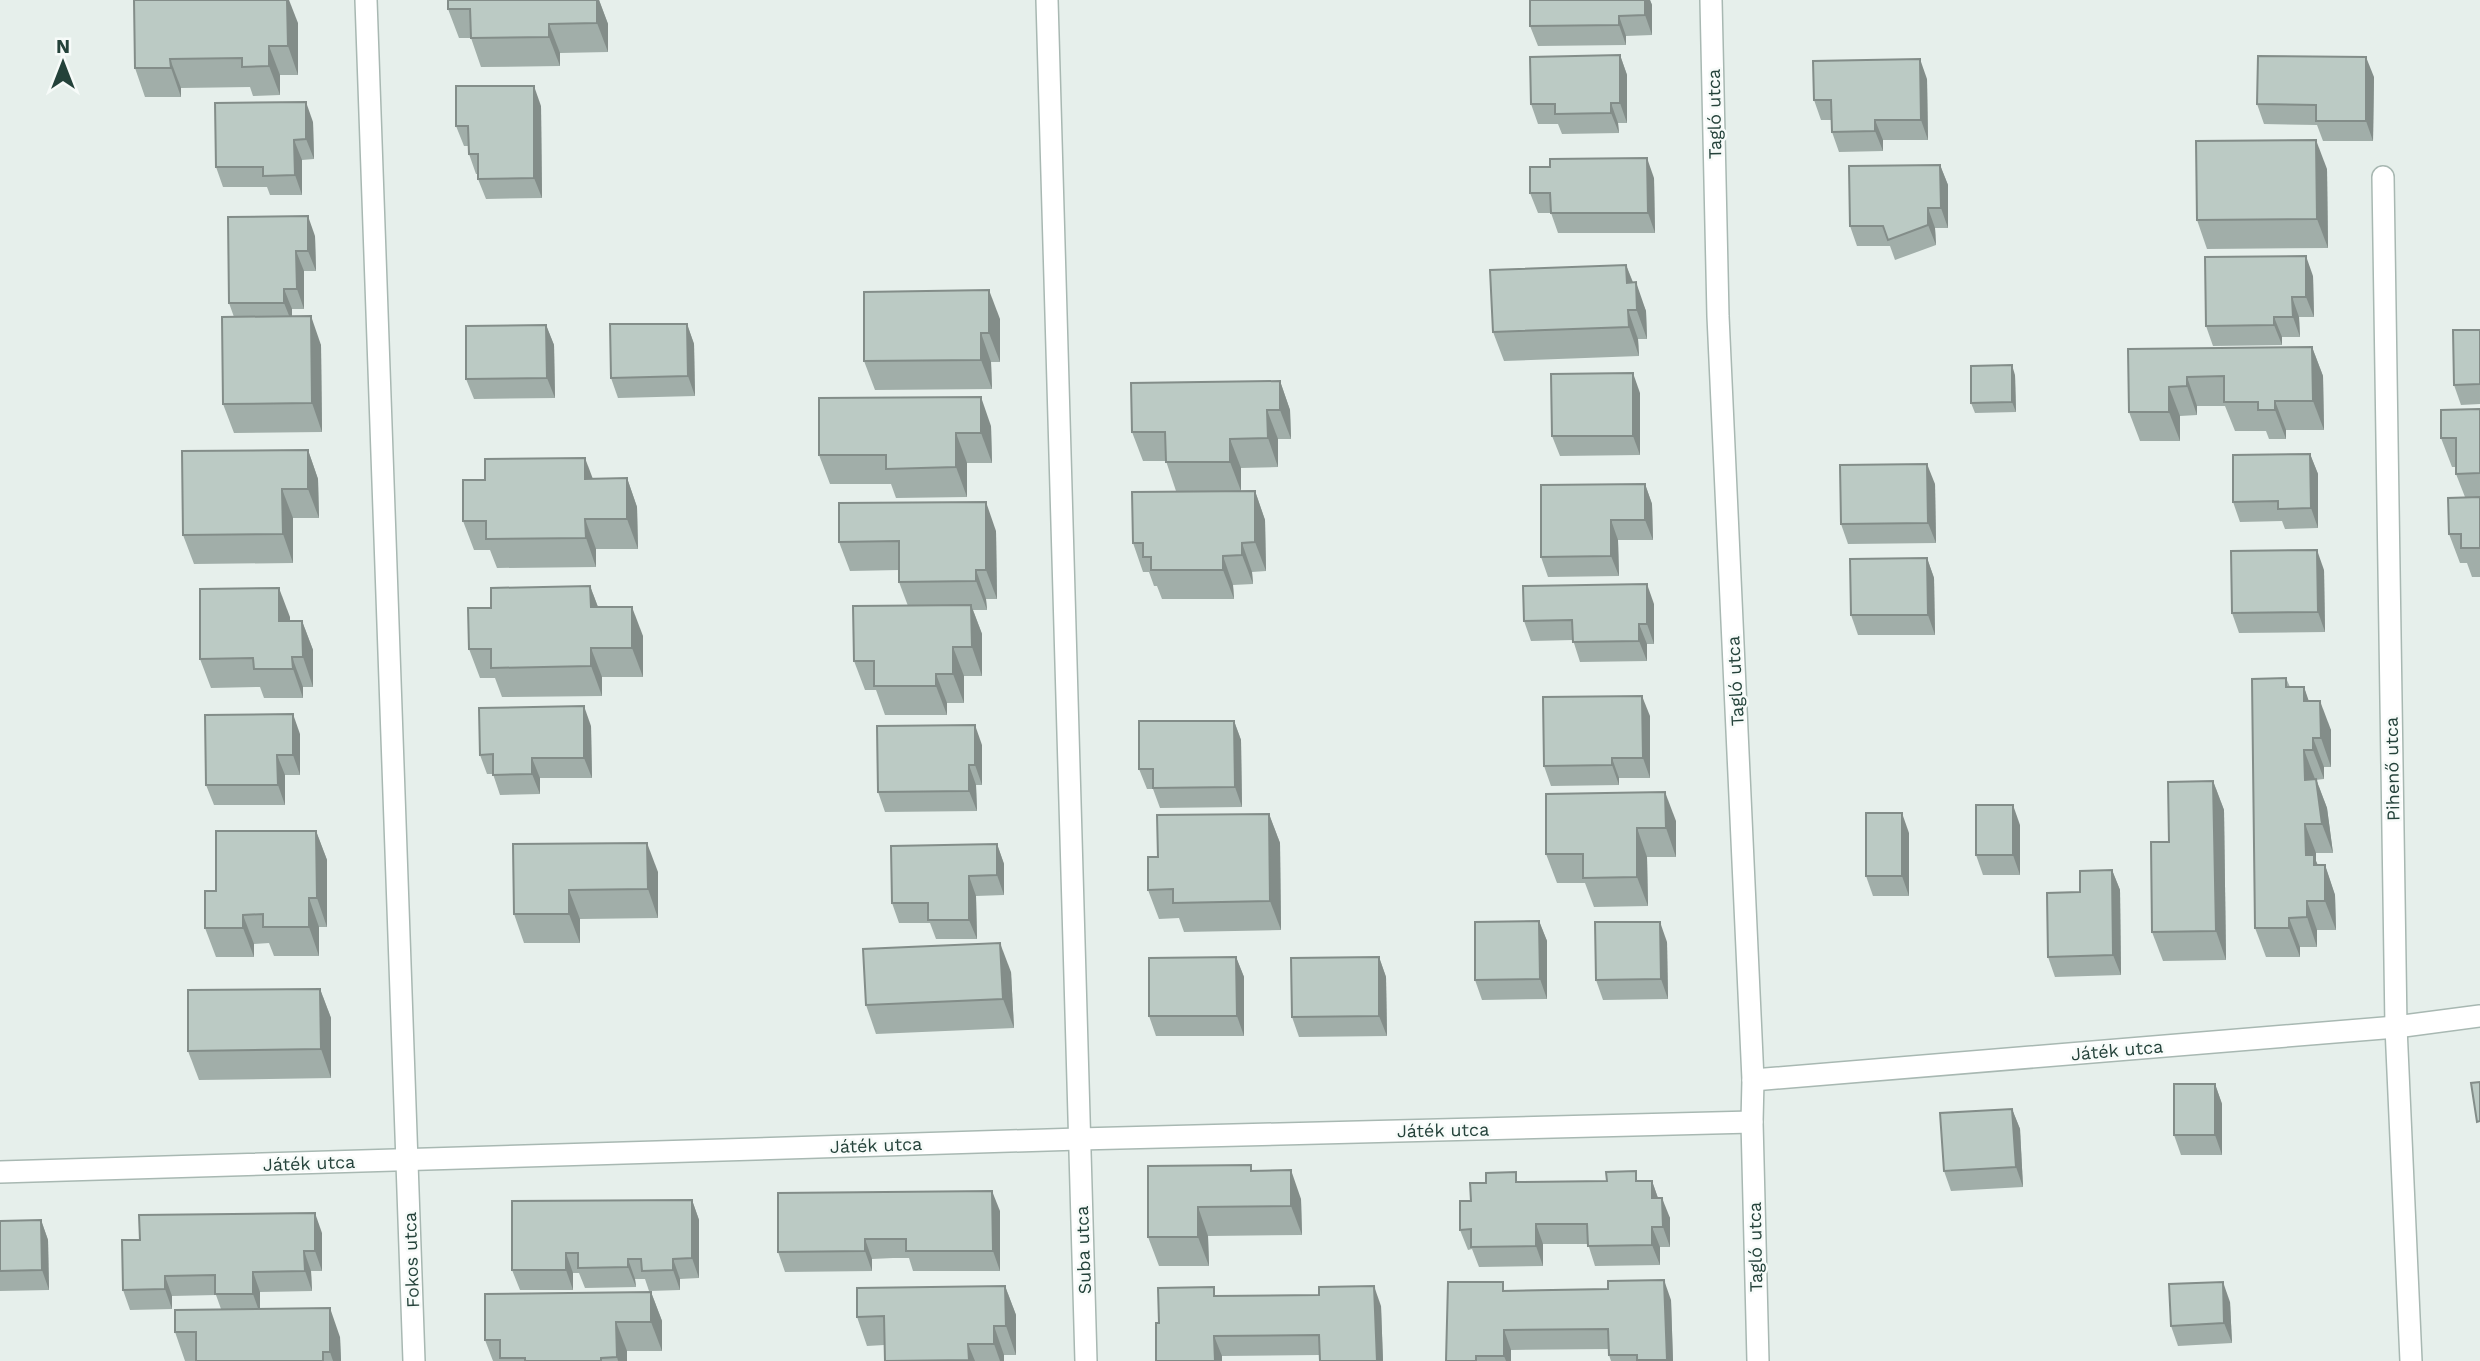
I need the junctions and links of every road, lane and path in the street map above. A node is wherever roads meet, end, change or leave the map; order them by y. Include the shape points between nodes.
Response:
1 (366, 0) edge
2 (1047, 0) edge
3 (1711, 0) edge
4 (2383, 177) dead end
5 (2480, 1016) edge
6 (2396, 1027) junction
7 (1753, 1080) junction
8 (1752, 1122) junction
9 (1079, 1139) junction
10 (408, 1160) junction
11 (0, 1172) edge
12 (414, 1361) edge
13 (1086, 1361) edge
14 (1758, 1361) edge
15 (2411, 1361) edge

1 - 10 street, Fokos utca
2 - 9 street, Suba utca
3 - 7 street, Tagló utca via 1719,330
4 - 6 street, Pihenő utca
5 - 6 street, Játék utca
6 - 7 street, Játék utca
6 - 15 street, Pihenő utca
7 - 8 street, Tagló utca
8 - 9 street, Játék utca
8 - 14 street, Tagló utca
9 - 10 street, Játék utca
9 - 13 street, Suba utca
10 - 11 street, Játék utca
10 - 12 street, Fokos utca

